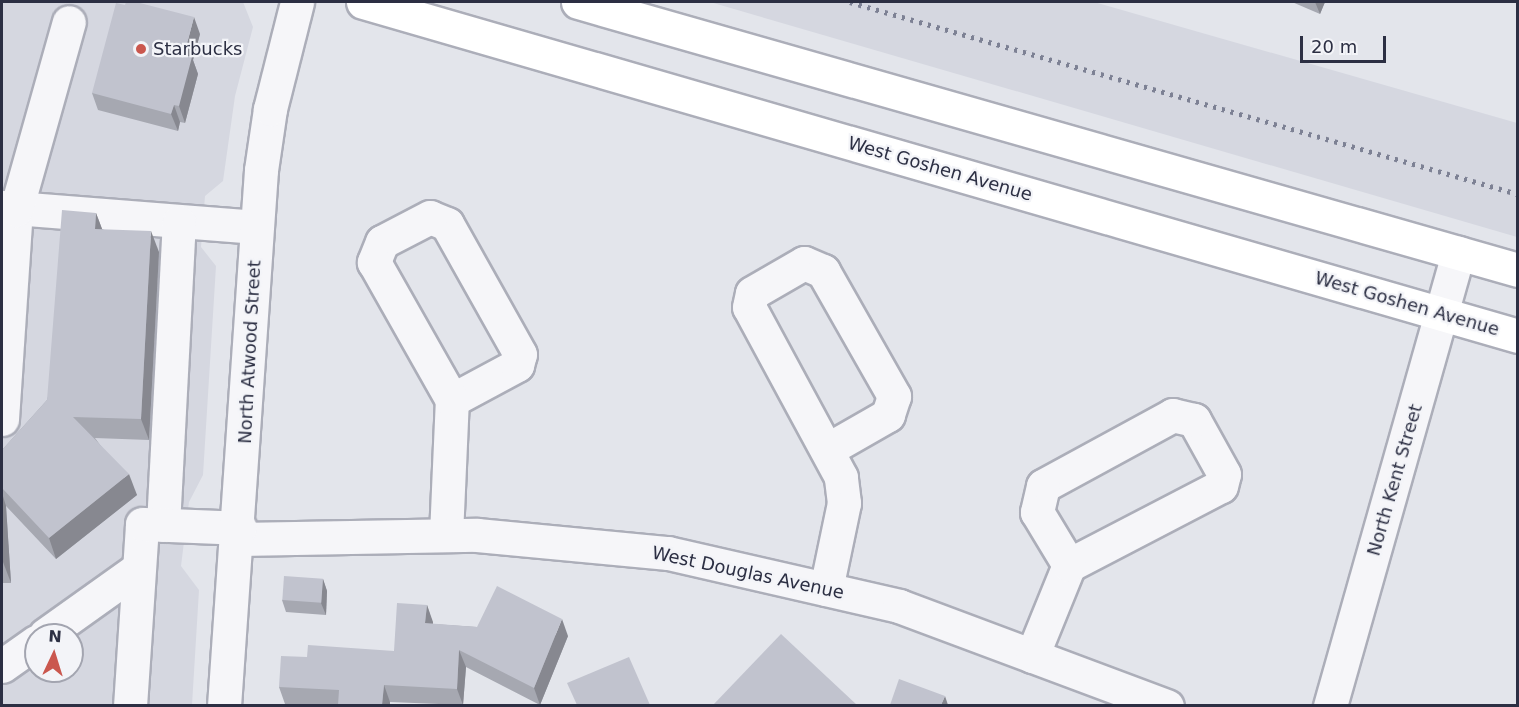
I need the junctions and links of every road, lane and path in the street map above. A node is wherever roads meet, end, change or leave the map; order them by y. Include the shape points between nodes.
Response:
1 (297, 2) edge
2 (363, 2) edge
3 (578, 2) edge
4 (69, 22) dead end
5 (9, 208) edge
6 (178, 222) junction
7 (256, 227) junction
8 (1458, 253) junction
9 (1518, 270) edge
10 (1443, 314) junction
11 (1518, 336) edge
12 (452, 400) junction
13 (2, 419) edge
14 (827, 450) junction
15 (163, 525) junction
16 (240, 534) junction
17 (446, 535) junction
18 (1069, 566) junction
19 (139, 567) junction
20 (826, 589) junction
21 (62, 623) edge
22 (24, 650) edge
23 (1032, 656) junction
24 (2, 666) edge
25 (130, 705) edge
26 (224, 705) edge
27 (1167, 705) edge
28 (1330, 705) edge

1 - 7 street, North Atwood Street via 270,109
2 - 10 main road, West Goshen Avenue
3 - 8 main road
4 - 5 street
5 - 6 street
5 - 13 street
6 - 7 street
6 - 15 street
7 - 16 street, North Atwood Street
8 - 9 main road
8 - 10 street, North Kent Street
10 - 11 main road, West Goshen Avenue
10 - 28 street, North Kent Street
12 - 12 street via 517,365 520,354 447,224 430,217 382,242 374,262
12 - 17 street
14 - 14 street via 749,307 752,292 804,263 823,271 894,396 888,415
14 - 20 street via 841,477 844,503
15 - 16 street, West Douglas Avenue
15 - 19 street via 142,524
16 - 17 street, West Douglas Avenue
16 - 26 street, North Atwood Street
17 - 20 street, West Douglas Avenue via 668,553
18 - 18 street via 1221,486 1224,474 1194,420 1173,415 1043,486 1036,512
18 - 23 street
19 - 21 street
19 - 25 street
20 - 23 street, West Douglas Avenue via 899,606
22 - 24 street
23 - 27 street, West Douglas Avenue

